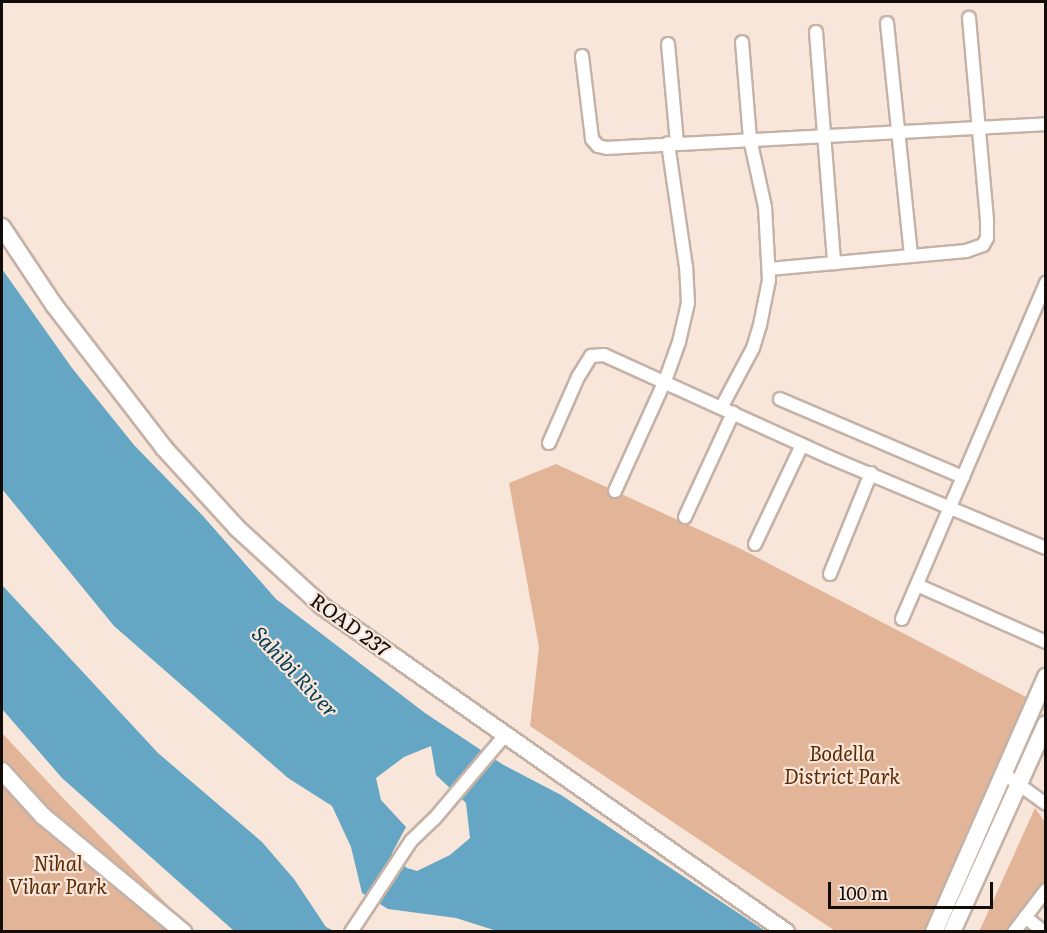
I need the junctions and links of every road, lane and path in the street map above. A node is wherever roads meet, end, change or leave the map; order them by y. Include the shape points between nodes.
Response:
1 (969, 18) dead end
2 (888, 23) dead end
3 (816, 32) dead end
4 (742, 42) dead end
5 (668, 44) dead end
6 (582, 56) dead end
7 (1046, 124) edge
8 (978, 128) junction
9 (899, 132) junction
10 (824, 135) junction
11 (750, 139) junction
12 (673, 143) junction
13 (2, 227) edge
14 (911, 256) junction
15 (834, 263) junction
16 (769, 269) junction
17 (1046, 282) edge
18 (665, 381) junction
19 (780, 399) dead end
20 (721, 408) junction
21 (733, 413) junction
22 (549, 443) dead end
23 (802, 445) junction
24 (871, 473) junction
25 (963, 477) junction
26 (615, 491) dead end
27 (950, 507) junction
28 (685, 517) dead end
29 (756, 544) dead end
30 (1046, 548) edge
31 (830, 574) dead end
32 (917, 585) junction
33 (902, 619) dead end
34 (1046, 642) edge
35 (1046, 677) edge
36 (1046, 724) edge
37 (506, 734) junction
38 (2, 771) edge
39 (1003, 773) junction
40 (1019, 786) junction
41 (1046, 804) edge
42 (1043, 898) edge
43 (1025, 917) junction
44 (183, 932) edge
45 (351, 932) edge
46 (786, 932) edge
47 (934, 932) edge
48 (952, 932) edge
49 (1014, 932) edge
50 (1044, 932) edge

1 - 8 street
2 - 9 street
3 - 10 street
4 - 11 street
5 - 12 street
6 - 12 street via 592,139 598,146
7 - 8 street
8 - 9 street
8 - 14 street via 987,238 983,245 966,251
9 - 10 street
9 - 14 street
10 - 11 street
10 - 15 street
11 - 12 street
11 - 16 street via 765,207
12 - 18 street via 688,303 680,342
13 - 37 street, ROAD 237 via 109,380 237,528 322,606
14 - 15 street
15 - 16 street
16 - 20 street via 753,348
17 - 25 street
18 - 20 street
18 - 22 street via 604,355 591,356
18 - 26 street
19 - 25 street
20 - 21 street
21 - 23 street
21 - 28 street
23 - 24 street
23 - 29 street
24 - 27 street
24 - 31 street
25 - 27 street
27 - 30 street
27 - 32 street
32 - 33 street
32 - 34 street
35 - 39 street
36 - 40 street
37 - 45 street via 411,841
37 - 46 street, ROAD 237
38 - 44 street via 43,816
39 - 40 street
39 - 47 street
40 - 41 street
40 - 48 street
42 - 43 street
43 - 49 street
43 - 50 street

